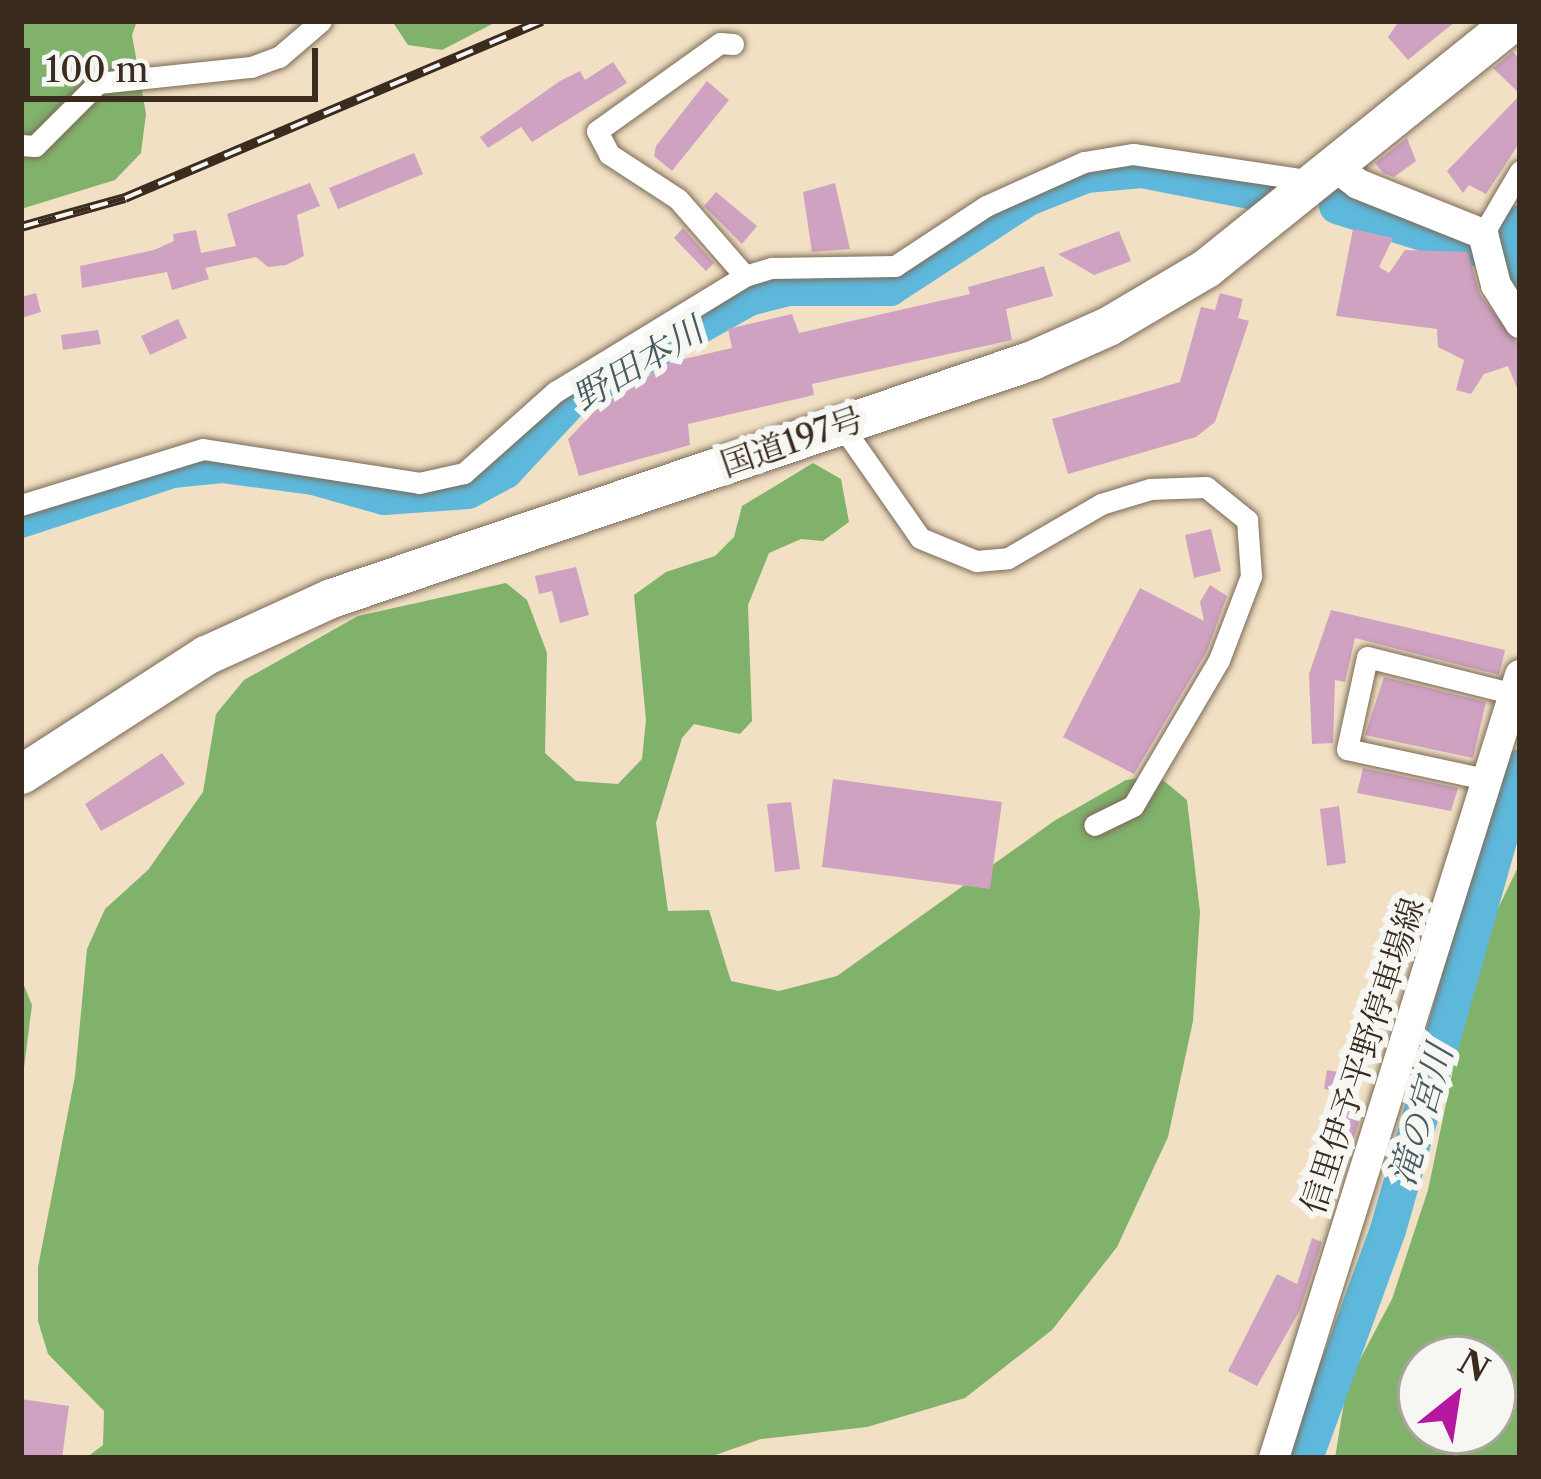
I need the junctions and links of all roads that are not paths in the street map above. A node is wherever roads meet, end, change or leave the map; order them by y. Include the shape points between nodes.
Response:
1 (321, 21) edge
2 (1513, 21) edge
3 (733, 44) dead end
4 (21, 145) edge
5 (1520, 171) edge
6 (1323, 173) junction
7 (1483, 234) junction
8 (745, 276) junction
9 (1520, 322) edge
10 (842, 426) junction
11 (21, 505) edge
12 (1517, 684) edge
13 (21, 774) edge
14 (1490, 780) junction
15 (1094, 825) dead end
16 (1274, 1458) edge

1 - 4 street via 279,57 251,67 98,83 35,146
2 - 6 highway, 国道197号
3 - 8 street via 720,44 597,131 609,154 678,199
5 - 7 street
6 - 7 main road
6 - 8 street via 1133,154 1100,159 986,206 896,266 772,268
6 - 10 highway, 国道197号 via 1206,268 1108,326
7 - 9 main road via 1496,285
8 - 11 street via 555,392 464,473 419,483 202,448
10 - 13 highway, 国道197号 via 331,598 206,655
10 - 15 street via 898,515 920,538 961,557 1008,557 1101,504 1150,489 1206,487 1247,520 1251,576 1219,660 1133,806
12 - 14 main road, 信里伊予平野停車場線
12 - 14 street via 1367,657 1347,749
14 - 16 main road, 信里伊予平野停車場線

